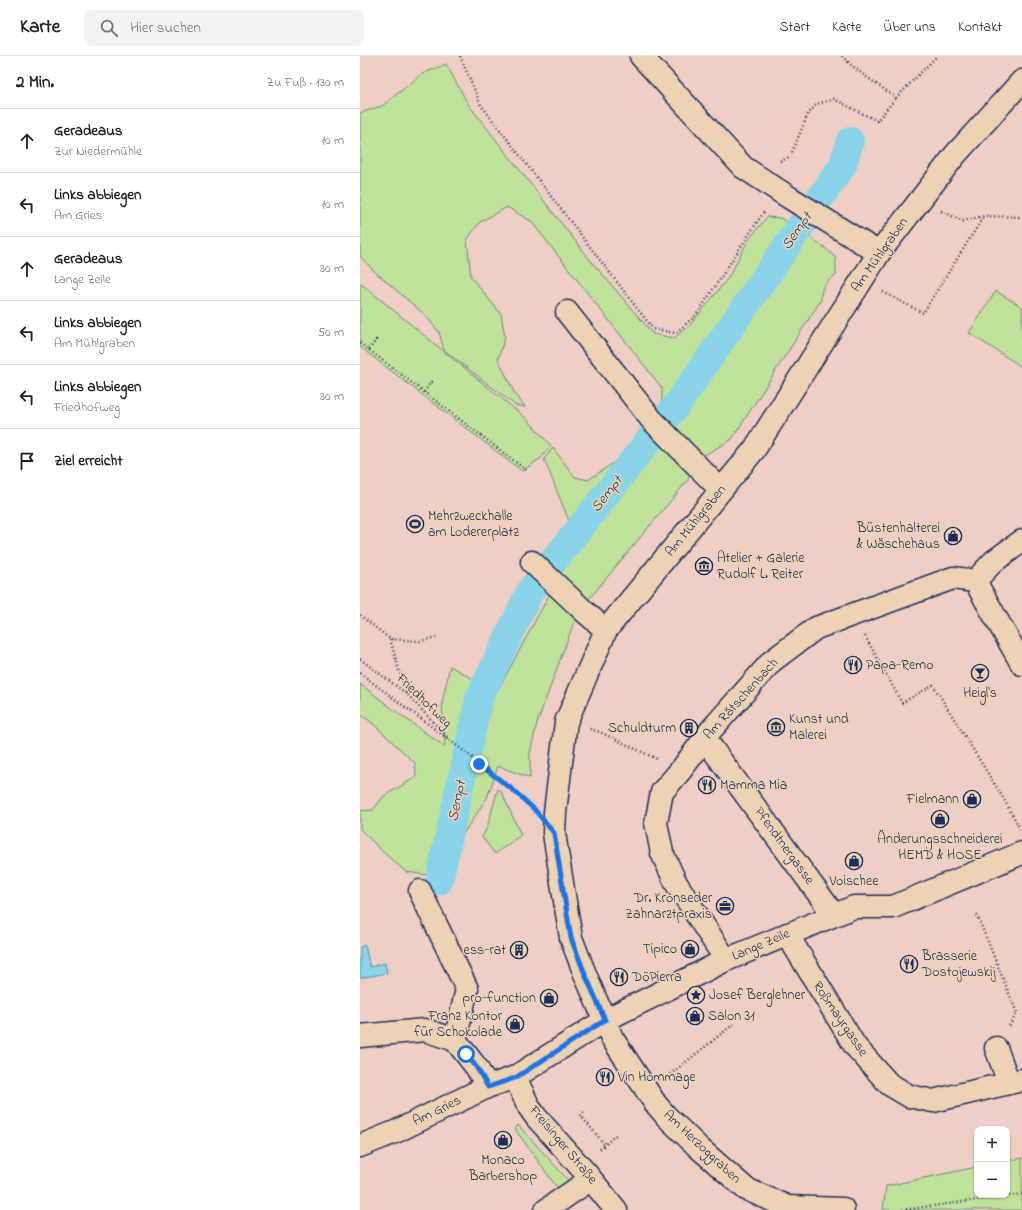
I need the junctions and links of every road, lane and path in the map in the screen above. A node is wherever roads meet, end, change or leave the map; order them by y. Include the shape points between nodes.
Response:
1 (460, 56) edge
2 (641, 56) edge
3 (842, 56) edge
4 (937, 56) edge
5 (1022, 81) edge
6 (896, 98) junction
7 (777, 162) dead end
8 (769, 204) dead end
9 (938, 210) dead end
10 (984, 216) junction
11 (1022, 217) edge
12 (879, 253) junction
13 (877, 288) dead end
14 (567, 312) dead end
15 (374, 338) dead end
16 (360, 343) edge
17 (370, 350) junction
18 (434, 383) dead end
19 (424, 392) junction
20 (526, 470) dead end
21 (721, 490) junction
22 (1022, 541) edge
23 (532, 562) dead end
24 (975, 581) junction
25 (852, 614) junction
26 (360, 615) edge
27 (606, 630) junction
28 (438, 638) dead end
29 (390, 639) junction
30 (360, 659) edge
31 (1022, 664) edge
32 (360, 673) edge
33 (406, 694) junction
34 (587, 728) dead end
35 (705, 739) junction
36 (454, 744) junction
37 (681, 770) junction
38 (554, 833) junction
39 (1022, 833) edge
40 (1022, 853) edge
41 (420, 891) dead end
42 (834, 915) junction
43 (977, 915) dead end
44 (787, 934) junction
45 (726, 960) junction
46 (605, 1020) junction
47 (735, 1023) dead end
48 (360, 1036) edge
49 (455, 1040) junction
50 (996, 1048) joint
51 (515, 1078) junction
52 (1015, 1081) edge
53 (488, 1087) junction
54 (648, 1093) junction
55 (584, 1112) dead end
56 (617, 1134) dead end
57 (605, 1145) junction
58 (360, 1146) edge
59 (600, 1149) dead end
60 (591, 1179) junction
61 (1022, 1194) edge
62 (843, 1209) dead end
63 (546, 1210) edge
64 (616, 1210) edge
65 (902, 1210) edge

1 - 8 path via 481,104 653,329 676,333 697,314
2 - 12 street via 743,167
3 - 6 path via 854,68
4 - 6 path
5 - 12 street, Am Mühlgraben via 955,155
6 - 7 path via 877,121 834,99 816,104 808,114 790,157
9 - 10 path via 963,221
10 - 11 path
10 - 13 path via 922,313
12 - 21 street, Am Mühlgraben via 754,450
14 - 21 street via 651,419
15 - 17 path via 376,340
16 - 17 path
17 - 19 path
18 - 19 path via 431,382
19 - 20 path
21 - 27 street, Am Mühlgraben
22 - 24 street via 994,561
23 - 27 street
24 - 25 street, Am Rätschenbach via 953,578
24 - 31 street
25 - 35 street, Am Rätschenbach via 816,628 772,661
25 - 39 path via 902,703 933,685
26 - 29 path
27 - 38 street, Am Mühlgraben via 566,722
28 - 29 path via 420,641
29 - 33 path
30 - 33 path, Friedhofweg
32 - 36 path, Friedhofweg
33 - 36 path, Friedhofweg
34 - 37 path
35 - 37 street, Am Rätschenbach
35 - 42 street, Pfendtnergasse
36 - 38 path, Friedhofweg via 513,790 534,809
37 - 45 street, Am Rätschenbach via 662,792 656,823 662,853 676,883
38 - 46 street, Am Mühlgraben via 571,938
40 - 42 street, Lange Zeile via 893,907 854,907
41 - 49 street via 467,989
42 - 44 street, Lange Zeile
43 - 50 path via 1017,1013
44 - 45 street, Lange Zeile
44 - 52 street, Roßmayrgasse via 854,1046 889,1084 909,1096 933,1101
45 - 46 street, Lange Zeile
46 - 51 street, Lange Zeile
46 - 54 street, Am Herzoggraben via 612,1038
47 - 54 path
48 - 49 street via 426,1030
49 - 53 street
50 - 52 street
51 - 53 street, Am Gries
51 - 60 street, Freisinger Straße via 536,1117
53 - 58 street, Am Gries
54 - 62 street, Am Herzoggraben via 666,1116 746,1189 788,1207
55 - 57 path via 581,1116
56 - 57 path
57 - 59 path
60 - 63 street
60 - 64 street, Freisinger Straße
61 - 65 path

